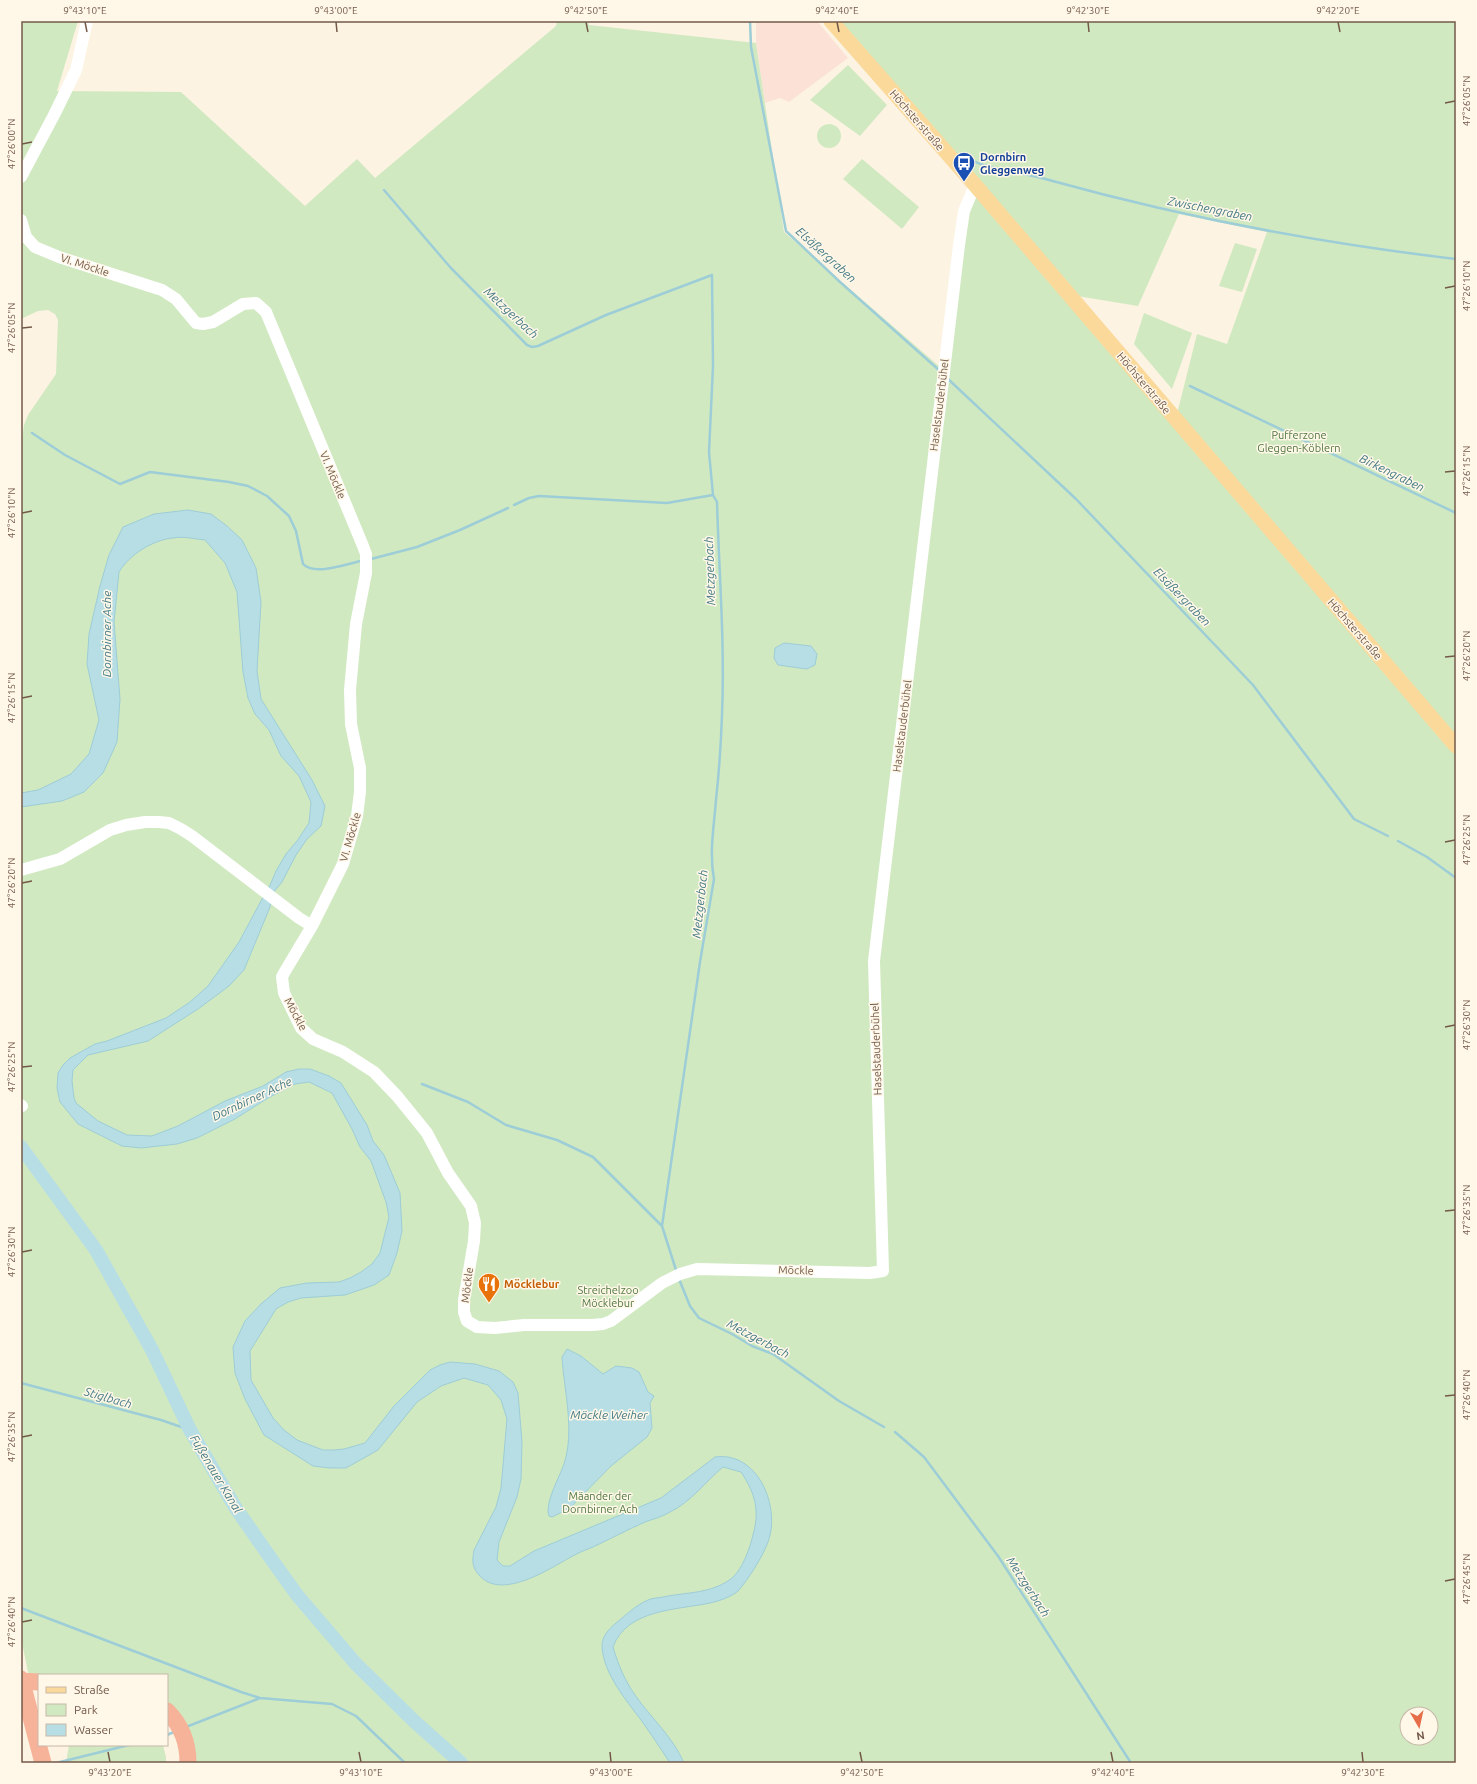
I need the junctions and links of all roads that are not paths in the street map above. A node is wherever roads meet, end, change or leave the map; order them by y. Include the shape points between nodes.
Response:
1 (87, 21) edge
2 (831, 21) edge
3 (21, 177) edge
4 (975, 185) junction
5 (21, 220) edge
6 (1456, 746) edge
7 (21, 870) edge
8 (312, 926) junction
9 (883, 1271) joint
10 (21, 1680) edge
11 (38, 1682) edge
12 (21, 1691) edge
13 (38, 1692) edge
14 (21, 1697) edge
15 (168, 1712) edge
16 (168, 1727) edge
17 (38, 1744) edge
18 (38, 1746) edge
19 (33, 1763) edge
20 (43, 1763) edge
21 (178, 1763) edge
22 (188, 1763) edge

1 - 3 street via 76,70
2 - 4 main road, Höchsterstraße
4 - 6 main road, Höchsterstraße
4 - 9 street, Haselstauderbühel via 964,211 958,245 874,961
5 - 8 street, VI. Möckle via 26,237 35,247 162,290 176,299 196,323 213,322 243,304 256,303 261,306 266,312 363,546 366,554 366,573 356,624 350,690 351,724 360,768 357,816 343,864
7 - 8 street via 60,859 110,830 138,823 159,822 181,829
8 - 9 street, Möckle via 284,973 286,998 297,1021 307,1034 319,1043 357,1060 374,1072 417,1118 448,1173 472,1206 475,1223 474,1241 465,1286 464,1312 467,1321 472,1325 495,1328 603,1324 618,1317 648,1292 680,1274 697,1269 870,1273
10 - 11 highway
10 - 17 highway
12 - 13 highway
14 - 19 highway
15 - 22 highway via 177,1721 185,1737
16 - 21 highway via 173,1734
18 - 20 highway

